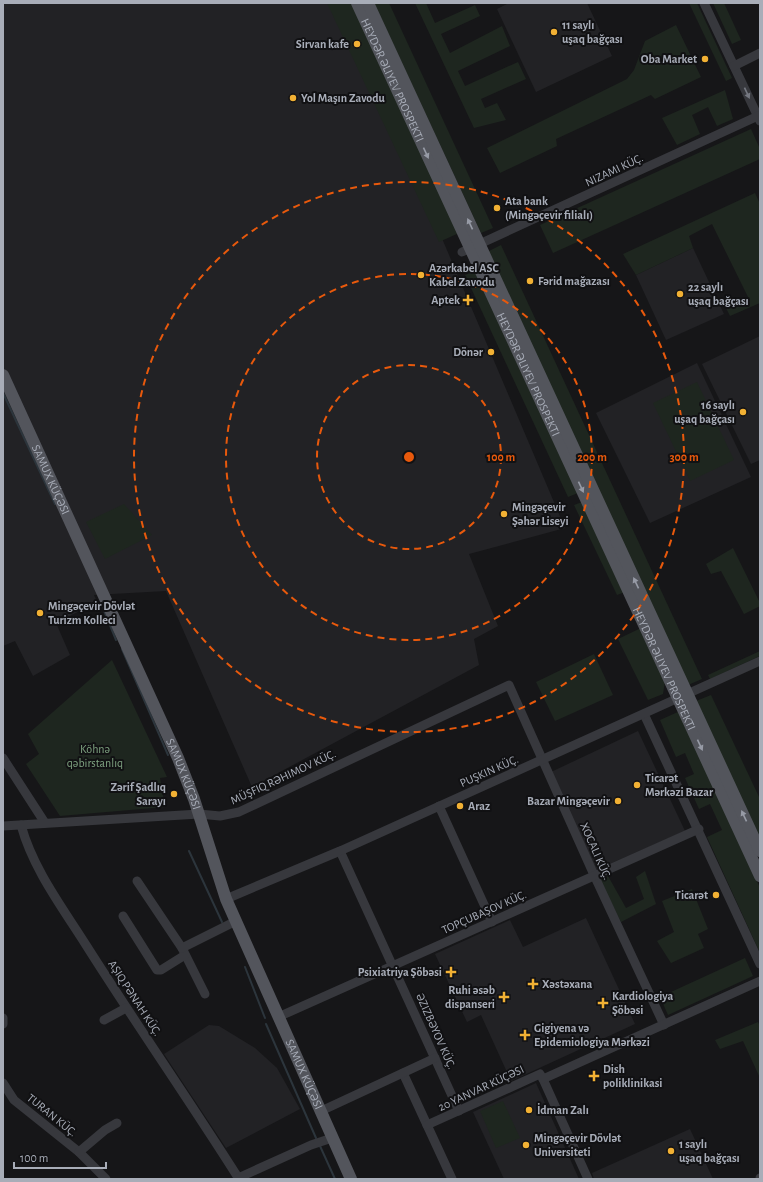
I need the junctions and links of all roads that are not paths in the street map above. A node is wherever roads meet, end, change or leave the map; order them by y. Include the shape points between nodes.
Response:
1 (357, 3) edge
2 (368, 3) edge
3 (704, 3) edge
4 (760, 53) edge
5 (734, 66) junction
6 (759, 119) edge
7 (470, 248) junction
8 (3, 375) edge
9 (760, 661) edge
10 (683, 696) junction
11 (644, 714) junction
12 (3, 758) edge
13 (542, 760) junction
14 (438, 806) junction
15 (199, 814) junction
16 (45, 824) junction
17 (21, 825) junction
18 (3, 826) edge
19 (699, 829) junction
20 (340, 851) junction
21 (760, 851) edge
22 (594, 876) junction
23 (760, 876) edge
24 (137, 881) dead end
25 (226, 899) junction
26 (124, 916) dead end
27 (236, 921) junction
28 (492, 922) junction
29 (184, 951) junction
30 (760, 964) edge
31 (394, 966) junction
32 (760, 981) edge
33 (205, 994) dead end
34 (126, 1008) junction
35 (278, 1017) junction
36 (3, 1018) edge
37 (104, 1020) dead end
38 (3, 1024) edge
39 (664, 1025) junction
40 (435, 1058) junction
41 (403, 1073) junction
42 (543, 1079) junction
43 (3, 1083) edge
44 (321, 1111) junction
45 (459, 1111) junction
46 (117, 1123) dead end
47 (427, 1126) junction
48 (332, 1138) junction
49 (79, 1152) junction
50 (106, 1179) edge
51 (238, 1179) edge
52 (351, 1179) edge
53 (452, 1179) edge
54 (588, 1179) edge

1 -> 7 main road, HEYDƏR ƏLIYEV PROSPEKTI
7 -> 2 main road, HEYDƏR ƏLIYEV PROSPEKTI
3 - 5 street
4 - 5 street
5 -> 6 street
6 - 7 street, NIZAMI KÜÇ.
7 - 10 main road, HEYDƏR ƏLIYEV PROSPEKTI
8 - 15 main road, SAMUX KÜÇƏSI via 178,758
9 - 10 street, PUŞKIN KÜÇ.
10 - 11 street, PUŞKIN KÜÇ.
21 -> 10 main road, HEYDƏR ƏLIYEV PROSPEKTI
10 -> 23 main road, HEYDƏR ƏLIYEV PROSPEKTI
11 - 13 street, PUŞKIN KÜÇ.
11 - 19 street
12 - 16 street
13 - 14 street, PUŞKIN KÜÇ.
13 - 15 street, MÜŞFIQ RƏHIMOV KÜÇ. via 509,685 239,812 220,816
13 - 22 street
14 - 20 street, PUŞKIN KÜÇ.
14 - 28 street
15 - 16 street, MÜŞFIQ RƏHIMOV KÜÇ.
15 - 25 main road, SAMUX KÜÇƏSI
16 - 17 street, MÜŞFIQ RƏHIMOV KÜÇ.
17 - 18 street, MÜŞFIQ RƏHIMOV KÜÇ.
17 - 34 street via 27,846 44,878
19 - 22 street, TOPÇUBAŞOV KÜÇ.
19 - 30 street
20 - 25 street, PUŞKIN KÜÇ.
20 - 31 street, ƏZIZBƏYOV KÜÇ.
22 - 28 street, TOPÇUBAŞOV KÜÇ.
22 - 39 street
24 - 29 street
25 - 27 main road, SAMUX KÜÇƏSI
26 - 29 street via 157,970 161,970
27 - 29 street
27 - 35 main road, SAMUX KÜÇƏSI
28 - 31 street, TOPÇUBAŞOV KÜÇ.
29 - 33 street
31 - 35 street, TOPÇUBAŞOV KÜÇ.
31 - 40 street, ƏZIZBƏYOV KÜÇ.
32 - 39 street, 20 YANVAR KÜÇƏSI
34 - 37 street
34 - 51 street
35 - 44 main road, SAMUX KÜÇƏSI
36 - 38 street
39 - 42 street, 20 YANVAR KÜÇƏSI
40 - 41 street
40 - 45 street, ƏZIZBƏYOV KÜÇ.
41 - 44 street
41 - 47 street
42 - 45 street, 20 YANVAR KÜÇƏSI via 540,1074
42 - 54 street
43 - 49 street, TURAN KÜÇ. via 14,1100
44 - 48 main road, SAMUX KÜÇƏSI
45 - 47 street, 20 YANVAR KÜÇƏSI
46 - 49 street
47 - 53 street
48 - 51 street
48 - 52 main road, SAMUX KÜÇƏSI
49 - 50 street, TURAN KÜÇ.

